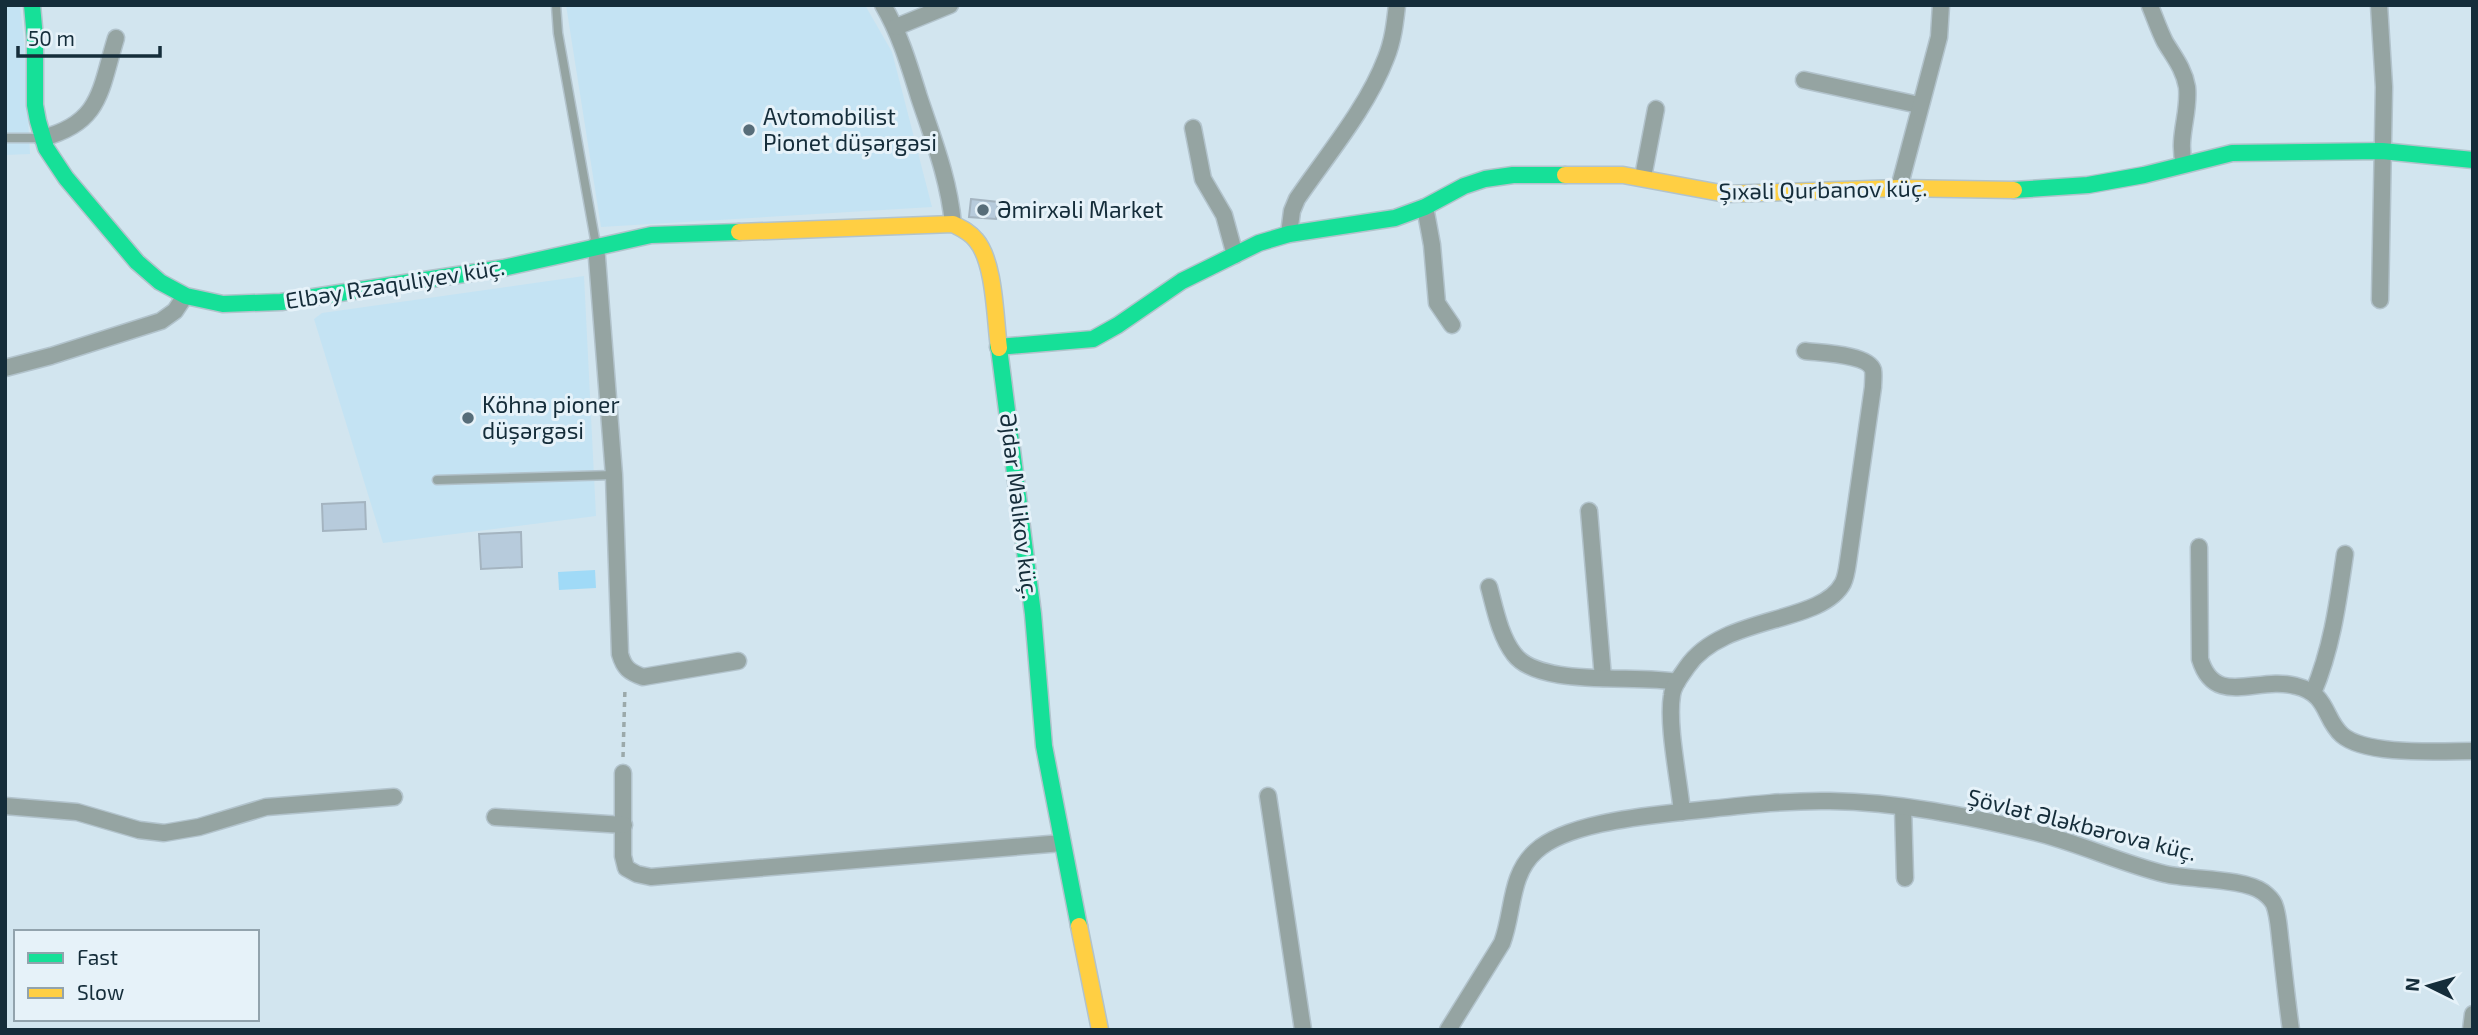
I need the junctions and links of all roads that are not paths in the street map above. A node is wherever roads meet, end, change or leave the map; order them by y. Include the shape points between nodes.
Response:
1 (32, 5) edge
2 (556, 5) edge
3 (883, 5) edge
4 (950, 5) edge
5 (1398, 5) edge
6 (1941, 5) edge
7 (2379, 5) edge
8 (2150, 6) edge
9 (896, 26) junction
10 (116, 38) dead end
11 (1804, 80) dead end
12 (1919, 106) junction
13 (1656, 109) dead end
14 (1193, 128) dead end
15 (5, 138) edge
16 (42, 138) junction
17 (2382, 151) junction
18 (2473, 160) edge
19 (2184, 164) junction
20 (1643, 177) junction
21 (1899, 188) junction
22 (1425, 207) junction
23 (953, 224) junction
24 (1289, 234) junction
25 (596, 245) junction
26 (1235, 255) junction
27 (185, 296) junction
28 (2381, 300) dead end
29 (1452, 325) dead end
30 (998, 346) junction
31 (1805, 351) dead end
32 (5, 368) edge
33 (614, 475) junction
34 (437, 480) dead end
35 (1589, 511) dead end
36 (2199, 547) dead end
37 (2345, 554) dead end
38 (1489, 587) dead end
39 (738, 662) dead end
40 (1603, 678) junction
41 (1677, 682) junction
42 (2313, 693) junction
43 (2473, 751) edge
44 (623, 773) road end
45 (1268, 796) dead end
46 (394, 797) dead end
47 (5, 806) edge
48 (1903, 807) junction
49 (1682, 812) junction
50 (495, 817) dead end
51 (624, 825) junction
52 (1062, 844) junction
53 (1905, 878) dead end
54 (2473, 1014) edge
55 (1100, 1030) edge
56 (1303, 1030) edge
57 (1448, 1030) edge
58 (2291, 1030) edge
59 (2471, 1030) edge

1 - 16 street, Elbəy Rzaquliyev küç. via 35,104
2 - 25 lane
3 - 9 street
4 - 9 street
5 - 24 street via 1395,30 1371,91 1297,199
6 - 12 street via 1939,37
7 - 17 street
8 - 19 street via 2182,68 2188,91 2181,139
9 - 23 street via 942,165
10 - 16 street via 88,115 72,127
11 - 12 street
12 - 21 street
13 - 20 street
14 - 26 street via 1203,179 1224,215
15 - 16 lane
16 - 27 street, Elbəy Rzaquliyev küç. via 74,187 134,258 156,279
17 - 18 street, Şıxəli Qurbanov küç.
17 - 19 street, Şıxəli Qurbanov küç. via 2232,153
17 - 28 street
19 - 21 street, Şıxəli Qurbanov küç. via 2088,185 2028,190
20 - 21 street, Şıxəli Qurbanov küç. via 1726,194
20 - 22 street, Şıxəli Qurbanov küç. via 1513,175 1464,186
22 - 24 street, Şıxəli Qurbanov küç. via 1395,218
22 - 29 street via 1437,303
23 - 25 street, Elbəy Rzaquliyev küç. via 651,234
23 - 30 street, Əjdər Məlikov küç. via 978,239 985,256
24 - 26 street, Şıxəli Qurbanov küç.
25 - 27 street, Elbəy Rzaquliyev küç. via 484,272 286,301 218,304
25 - 33 street
26 - 30 street, Şıxəli Qurbanov küç. via 1182,281 1094,339
27 - 32 street via 161,321
30 - 52 street, Əjdər Məlikov küç. via 1033,614 1044,746
31 - 41 street via 1859,358 1873,370 1843,582 1820,604 1711,642
33 - 34 lane
33 - 39 street via 623,664 643,677
35 - 40 street
36 - 42 street via 2204,672 2214,684 2224,687 2280,683
37 - 42 street via 2332,637
38 - 40 street via 1504,637 1521,663 1546,673
40 - 41 street
41 - 49 street via 1671,714
42 - 43 street via 2351,742 2407,751
44 - 51 street
45 - 56 street
46 - 47 street via 266,807 164,833 77,812
48 - 49 street, Şövlət Ələkbərova küç. via 1830,801
48 - 53 street
48 - 58 street, Şövlət Ələkbərova küç. via 2038,833 2131,865 2262,891 2273,903 2278,924
49 - 57 street, Şövlət Ələkbərova küç. via 1603,824 1560,836 1537,850 1515,885 1502,943
50 - 51 street
51 - 52 street via 626,868 651,877
52 - 55 street, Əjdər Məlikov küç.
54 - 59 street

